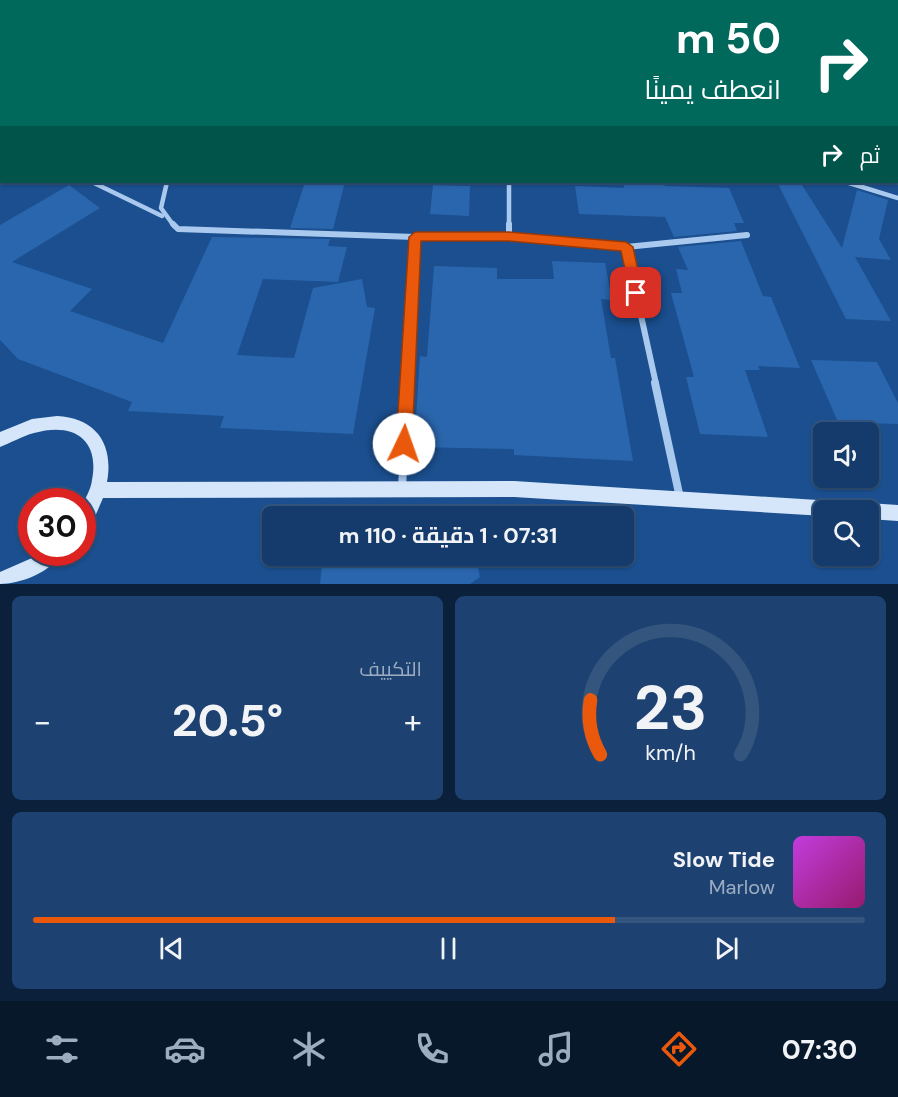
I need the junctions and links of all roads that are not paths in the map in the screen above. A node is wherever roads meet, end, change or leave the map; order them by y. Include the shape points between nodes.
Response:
1 (94, 183) edge
2 (167, 183) edge
3 (509, 183) edge
4 (849, 183) edge
5 (898, 198) edge
6 (162, 216) junction
7 (747, 235) dead end
8 (509, 236) junction
9 (415, 237) junction
10 (626, 247) junction
11 (0, 440) edge
12 (99, 490) junction
13 (402, 490) junction
14 (96, 495) edge
15 (680, 498) junction
16 (813, 507) edge
17 (879, 512) edge
18 (898, 513) edge
19 (33, 566) edge
20 (0, 580) edge

1 - 6 street
2 - 6 street via 160,200
3 - 8 street
4 - 5 street
6 - 9 street via 178,229
7 - 10 street
8 - 9 street
8 - 10 street
9 - 13 street
10 - 15 street
11 - 12 main road via 21,429 46,423 69,423 87,432 99,446 103,465
12 - 13 main road
12 - 14 main road
13 - 15 main road via 514,489
15 - 16 main road
17 - 18 main road
19 - 20 main road

